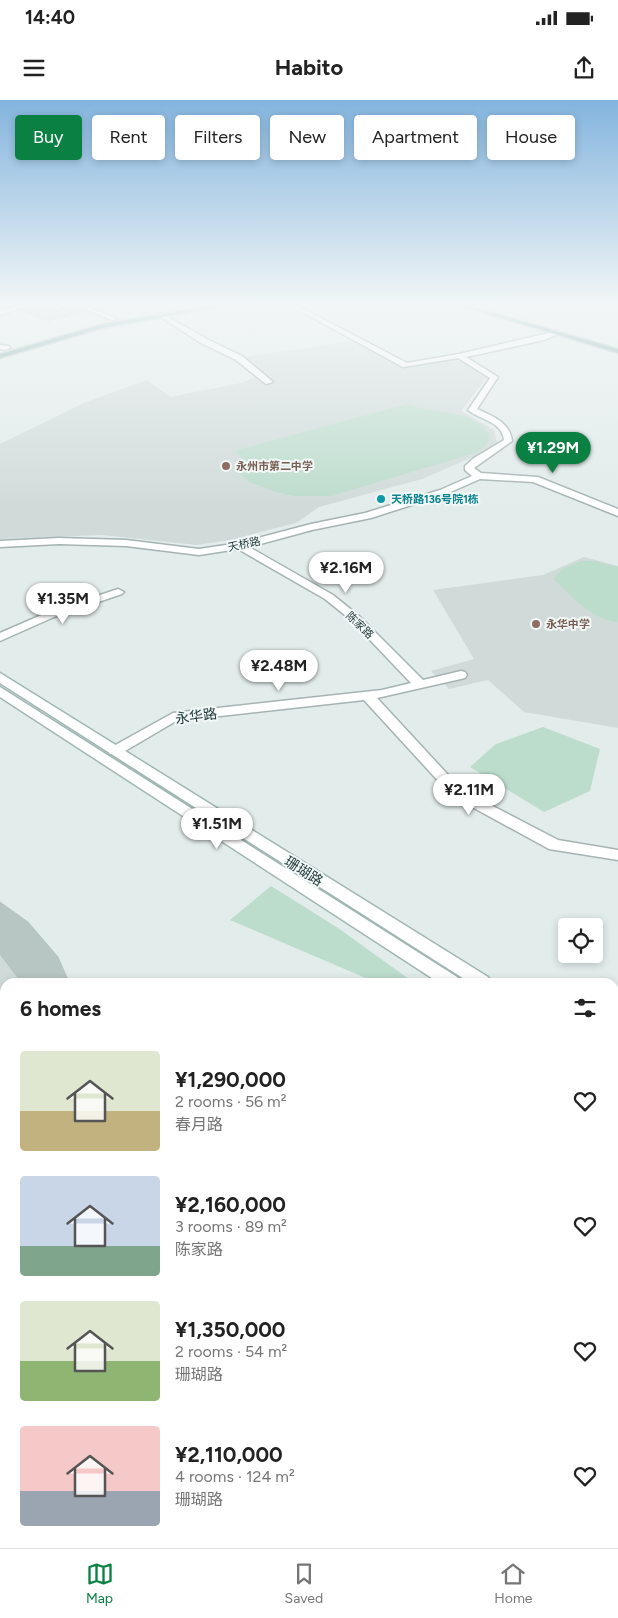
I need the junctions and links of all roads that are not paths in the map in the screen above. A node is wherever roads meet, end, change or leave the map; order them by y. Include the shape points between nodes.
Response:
1 (258, 374) edge
2 (488, 374) edge
3 (269, 382) dead end
4 (479, 476) junction
5 (618, 513) edge
6 (0, 544) edge
7 (240, 546) junction
8 (118, 592) dead end
9 (0, 637) edge
10 (462, 675) dead end
11 (0, 677) edge
12 (420, 685) junction
13 (0, 691) edge
14 (368, 696) junction
15 (115, 751) junction
16 (618, 855) edge
17 (445, 978) edge
18 (476, 978) edge

1 - 3 street
2 - 4 street via 494,377 472,410 506,429 508,441 472,463 468,468
4 - 5 street via 535,480
4 - 7 street, 天桥路 via 442,492 367,516
6 - 7 street, 天桥路 via 60,541 126,543 199,552
7 - 12 street, 陈家路 via 329,597 355,618
8 - 9 street via 50,615
10 - 12 street, 永华路
11 - 15 street, 珊瑚路
12 - 14 street, 永华路
13 - 17 street, 珊瑚路
14 - 15 street, 永华路 via 173,717
14 - 16 street via 457,792 554,846
15 - 18 street, 珊瑚路

